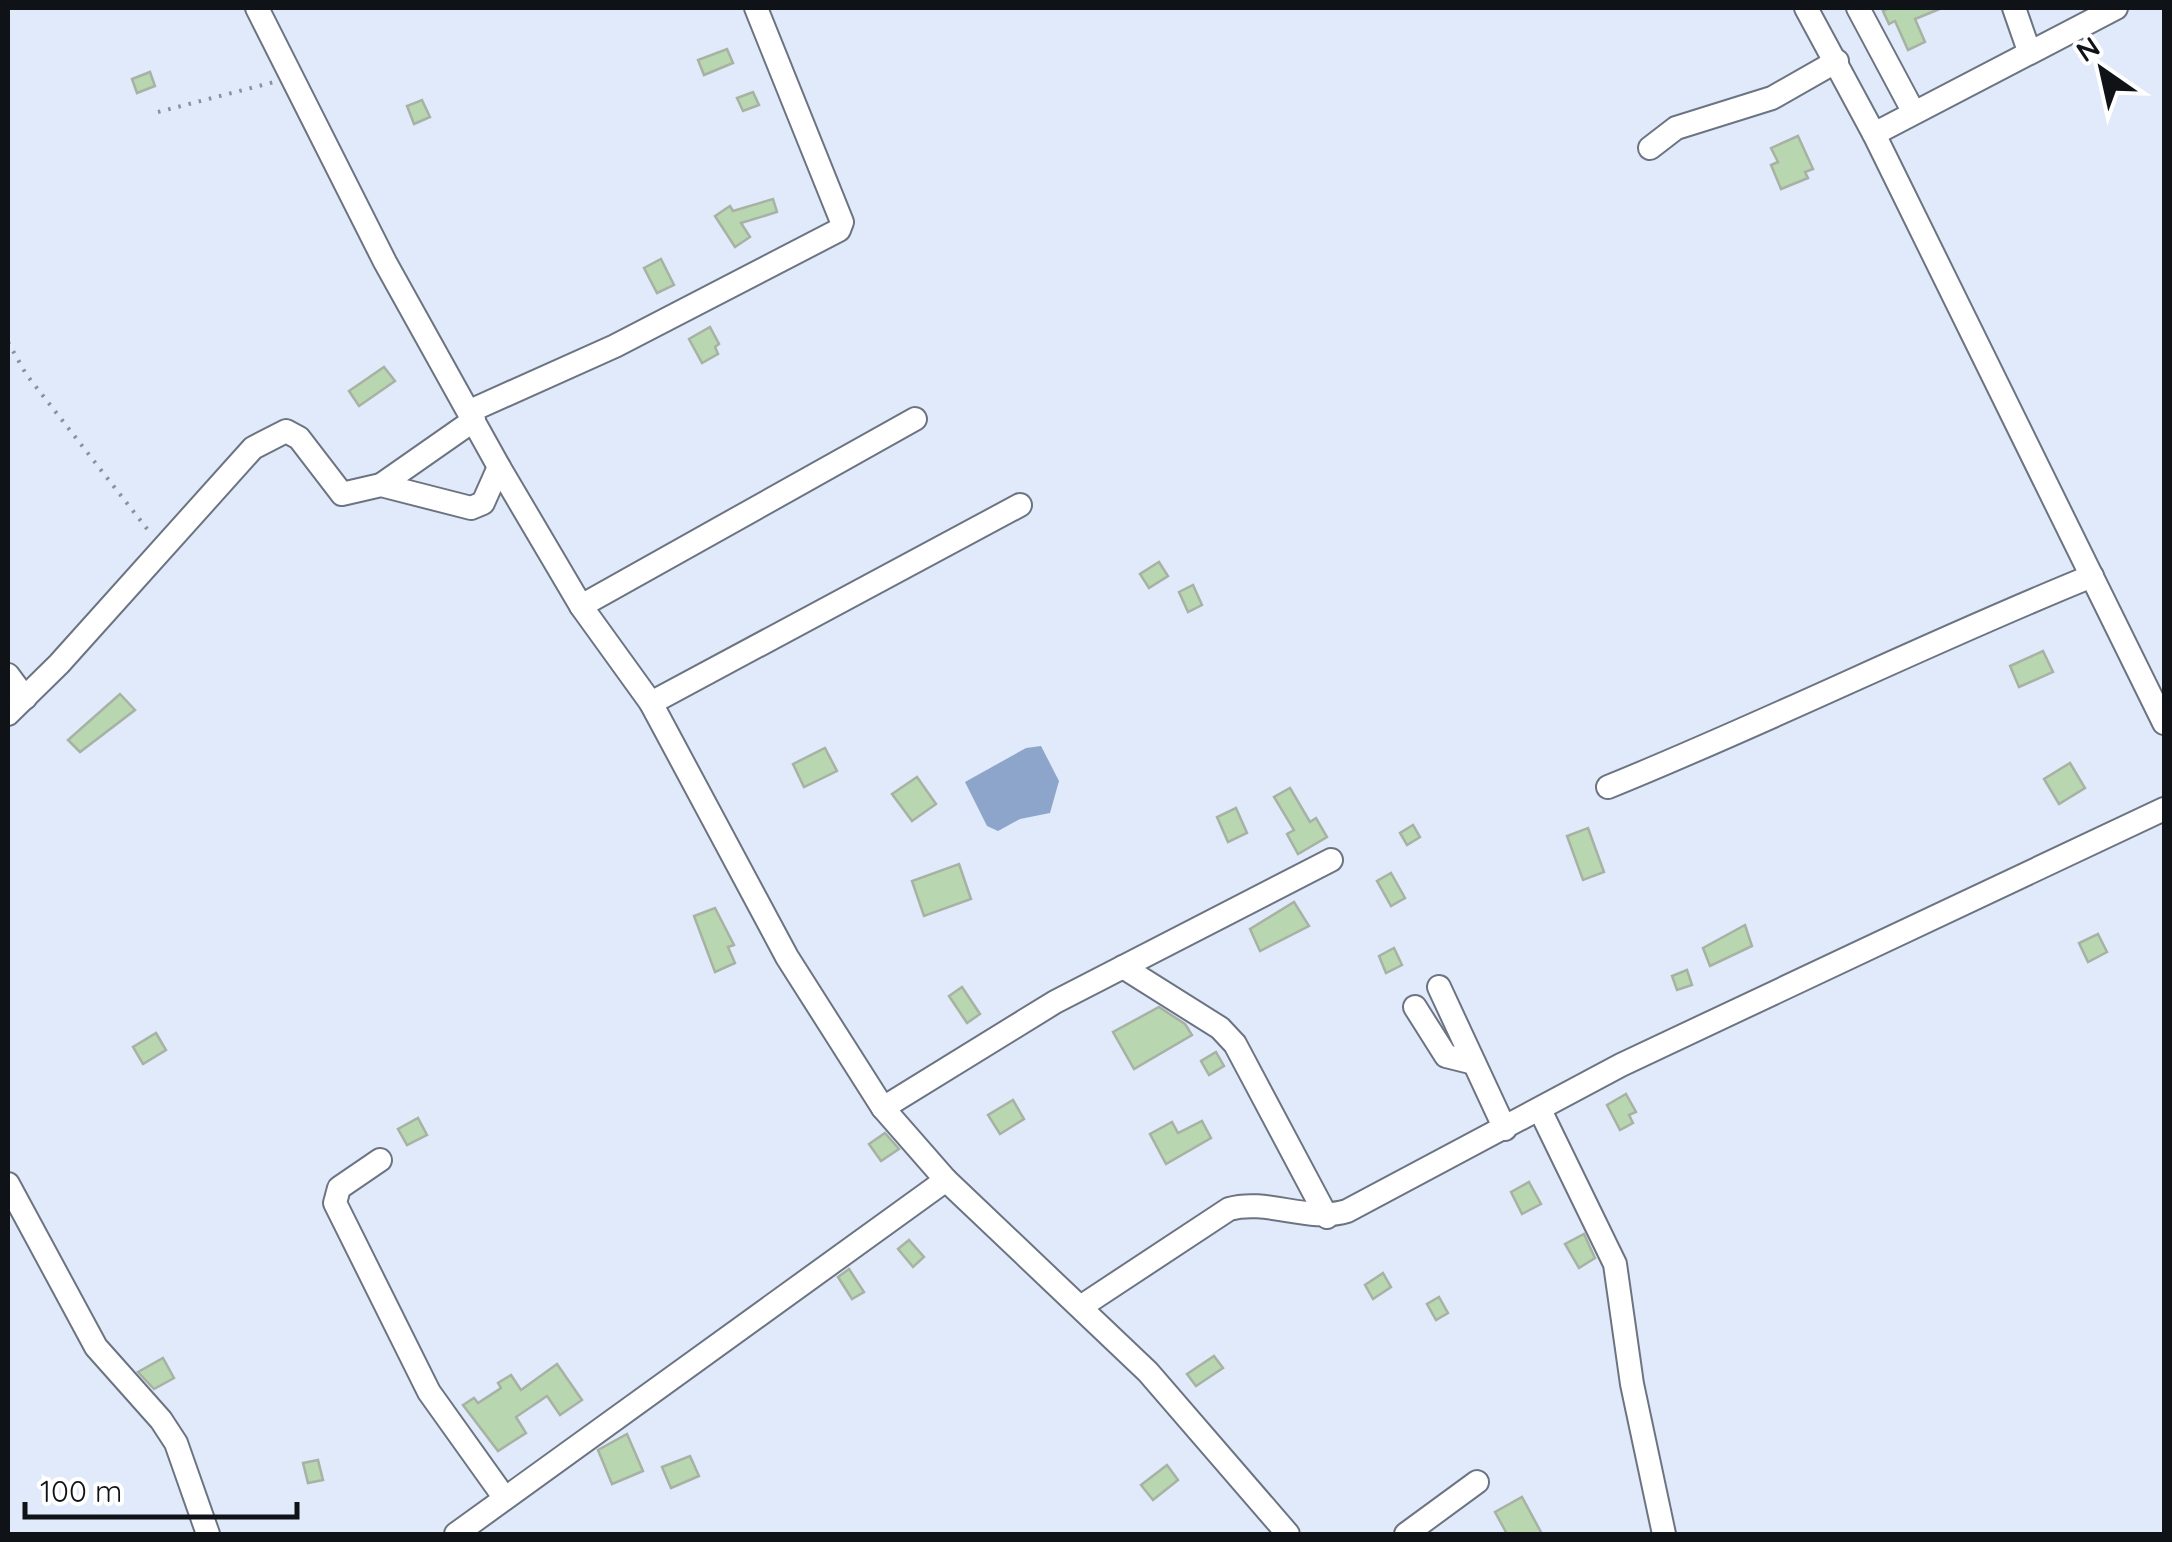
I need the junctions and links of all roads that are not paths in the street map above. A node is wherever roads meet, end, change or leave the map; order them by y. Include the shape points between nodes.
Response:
1 (257, 8) edge
2 (756, 8) edge
3 (1806, 8) edge
4 (1858, 8) edge
5 (2014, 8) edge
6 (2116, 8) edge
7 (2030, 50) junction
8 (1837, 61) junction
9 (1913, 112) junction
10 (1874, 134) junction
11 (1650, 148) dead end
12 (472, 416) junction
13 (915, 420) dead end
14 (499, 468) junction
15 (381, 486) junction
16 (1020, 505) dead end
17 (2092, 576) junction
18 (582, 606) junction
19 (8, 674) edge
20 (650, 704) junction
21 (16, 706) edge
22 (2164, 723) edge
23 (1608, 787) dead end
24 (2164, 808) edge
25 (1331, 860) dead end
26 (1123, 967) junction
27 (1438, 986) dead end
28 (1415, 1008) dead end
29 (1474, 1063) junction
30 (882, 1108) junction
31 (1540, 1110) junction
32 (1505, 1129) junction
33 (380, 1160) dead end
34 (946, 1180) junction
35 (8, 1184) edge
36 (1327, 1217) junction
37 (1082, 1306) junction
38 (1477, 1482) dead end
39 (504, 1498) junction
40 (208, 1534) edge
41 (456, 1534) edge
42 (1288, 1534) edge
43 (1406, 1534) edge
44 (1664, 1534) edge

1 - 12 street via 385,262
2 - 12 street via 823,168 839,230
3 - 8 street
4 - 9 street
5 - 7 street
6 - 7 street
7 - 9 street
8 - 10 street
8 - 11 street via 1772,98 1676,128
9 - 10 street
10 - 17 street
12 - 14 street
12 - 15 street
13 - 18 street
14 - 15 street via 476,507
14 - 18 street
15 - 21 street via 342,494 298,438 279,432 254,448
16 - 20 street
17 - 22 street
17 - 23 street
18 - 20 street
19 - 21 street
20 - 30 street via 787,957
24 - 31 street via 1687,1033
25 - 26 street
26 - 30 street
26 - 36 street via 1227,1034
27 - 29 street
28 - 29 street via 1446,1056
29 - 32 street
30 - 34 street
31 - 32 street
31 - 44 street via 1615,1264
32 - 36 street
33 - 39 street via 339,1188 335,1203 429,1392
34 - 37 street
34 - 39 street
35 - 40 street via 96,1346 176,1443
36 - 37 street via 1229,1209
37 - 42 street
38 - 43 street
39 - 41 street

